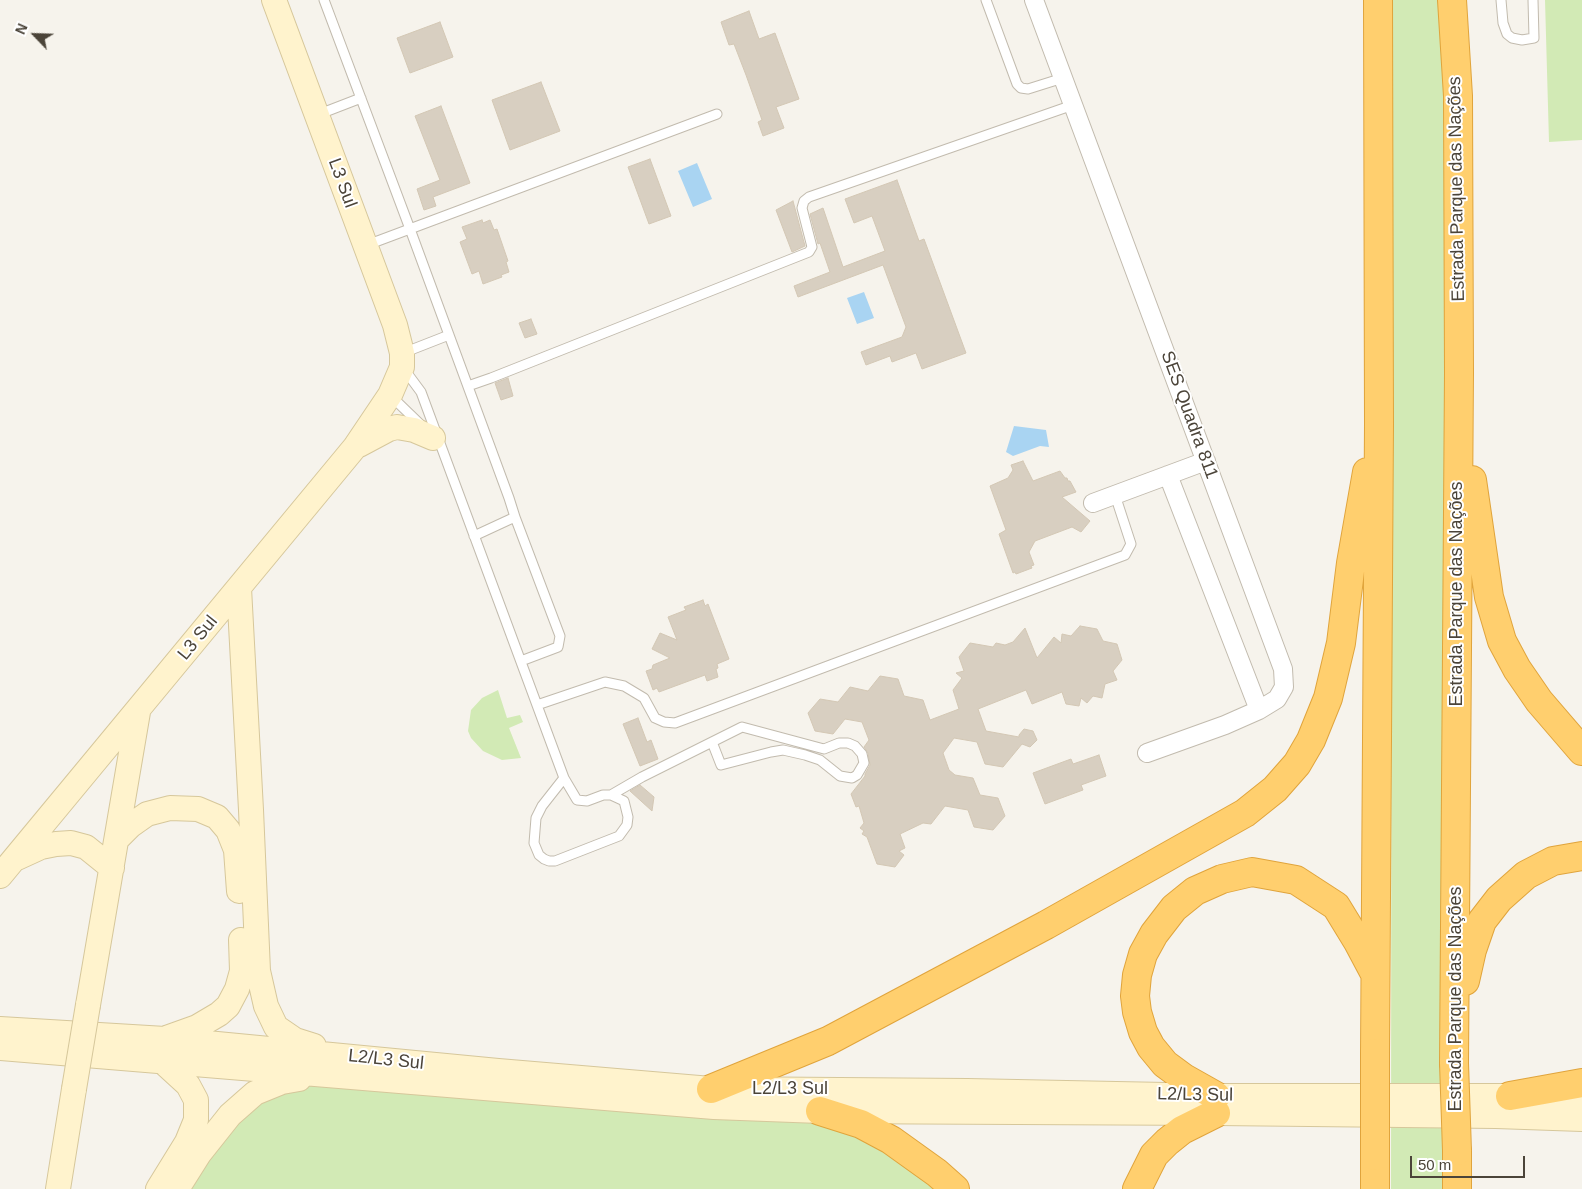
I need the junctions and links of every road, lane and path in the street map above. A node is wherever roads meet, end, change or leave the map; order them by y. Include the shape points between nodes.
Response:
1 (274, 0) edge
2 (324, 0) edge
3 (986, 0) edge
4 (1034, 0) edge
5 (1378, 0) edge
6 (1452, 0) edge
7 (1501, 0) edge
8 (1533, 0) edge
9 (1063, 78) junction
10 (361, 98) junction
11 (1073, 105) junction
12 (717, 114) dead end
13 (317, 115) junction
14 (410, 229) junction
15 (365, 246) junction
16 (449, 335) junction
17 (402, 360) junction
18 (1459, 373) junction
19 (468, 386) junction
20 (390, 395) junction
21 (1379, 424) junction
22 (437, 442) junction
23 (355, 448) junction
24 (1206, 461) junction
25 (1168, 475) junction
26 (1115, 495) junction
27 (1092, 503) dead end
28 (515, 517) junction
29 (474, 536) junction
30 (239, 588) junction
31 (521, 661) junction
32 (537, 705) junction
33 (1259, 710) junction
34 (138, 711) junction
35 (780, 737) junction
36 (712, 742) junction
37 (824, 749) junction
38 (783, 750) junction
39 (1582, 751) edge
40 (1147, 753) dead end
41 (820, 760) junction
42 (564, 778) junction
43 (612, 794) junction
44 (118, 839) junction
45 (1582, 856) edge
46 (7, 868) edge
47 (112, 868) junction
48 (1376, 977) junction
49 (0, 1029) edge
50 (165, 1039) junction
51 (0, 1048) edge
52 (339, 1055) junction
53 (1454, 1056) junction
54 (164, 1063) junction
55 (324, 1075) junction
56 (1582, 1083) edge
57 (711, 1089) junction
58 (1510, 1096) junction
59 (1582, 1101) edge
60 (1216, 1104) junction
61 (820, 1111) junction
62 (1582, 1119) edge
63 (1374, 1178) edge
64 (58, 1189) edge
65 (158, 1189) edge
66 (177, 1189) edge
67 (955, 1189) edge
68 (1137, 1189) edge
69 (1457, 1189) edge

1 - 13 main road, L3 Sul
2 - 10 lane
3 - 9 lane via 1017,84 1028,89
4 - 9 street, SES Quadra 811
5 - 21 highway
6 - 18 highway, Estrada Parque das Nações via 1458,96
7 - 8 lane via 1507,34 1522,40 1534,38
9 - 11 street, SES Quadra 811
10 - 13 lane
10 - 14 lane
11 - 19 lane via 809,197 802,208 812,247 809,252
11 - 24 street, SES Quadra 811
12 - 14 lane
13 - 15 main road, L3 Sul
14 - 15 lane
14 - 16 lane
15 - 17 main road, L3 Sul via 395,325
16 - 17 lane
16 - 19 lane
17 - 20 main road, L3 Sul
17 - 22 lane, L3 Sul via 421,392
18 - 39 highway via 1489,598 1502,641 1539,701
18 - 53 highway, Estrada Parque das Nações
19 - 28 lane
20 - 22 lane, L3 Sul
20 - 23 main road, L3 Sul
21 - 48 highway
21 - 57 highway via 1363,487 1341,643 1328,698 1311,740 1297,764 1275,789 1245,813 959,972 828,1041
22 - 23 main road via 414,430 397,427
22 - 29 lane, L3 Sul
23 - 30 main road, L3 Sul
24 - 25 street
24 - 33 street, SES Quadra 811 via 1283,669 1284,687 1277,699
25 - 26 street
25 - 33 street
26 - 27 street
26 - 32 lane via 1131,544 1125,555 675,723 655,718 644,698 624,686 605,682
28 - 29 lane
28 - 31 lane via 560,636 558,647
29 - 31 lane, L3 Sul
30 - 34 main road, L3 Sul
30 - 52 main road via 258,971 266,1006 276,1027 295,1040
31 - 32 lane, L3 Sul
32 - 42 lane, L3 Sul
33 - 40 street, SES Quadra 811
34 - 44 main road
34 - 46 main road, L3 Sul
35 - 36 lane via 742,727
35 - 37 lane
35 - 38 lane
36 - 38 lane via 721,765
36 - 43 lane
37 - 41 lane
37 - 41 lane via 848,743 862,754 864,763 852,778 840,776
38 - 41 lane
42 - 43 lane, L3 Sul via 577,800 587,801
42 - 43 lane via 536,818 534,843 544,859 555,861 619,836 627,825 628,817 624,801
44 - 47 main road
44 - 50 main road via 147,814 170,808 198,809 217,817 228,830 236,850 242,971 237,989 228,1006 219,1014
45 - 53 highway via 1553,861 1526,875 1499,899 1482,921 1472,950
46 - 47 main road via 40,847 71,843 86,847
47 - 64 main road, bridge
48 - 60 highway via 1336,906 1296,880 1252,872 1222,879 1195,891 1174,908 1154,934 1141,961 1135,996 1143,1032 1151,1047 1165,1064
48 - 63 highway, bridge
49 - 50 main road, L2/L3 Sul
50 - 52 main road, L2/L3 Sul
51 - 54 main road, L2/L3 Sul
52 - 57 main road, L2/L3 Sul
53 - 69 highway, Estrada Parque das Nações, bridge
54 - 55 main road, L2/L3 Sul
54 - 65 main road via 188,1084 196,1100 196,1120 188,1142
55 - 61 main road, L2/L3 Sul via 714,1107
55 - 66 main road via 282,1082 255,1093 230,1114
56 - 58 highway
57 - 60 main road, L2/L3 Sul via 968,1091
58 - 59 main road, L2/L3 Sul
58 - 60 main road, L2/L3 Sul
60 - 61 main road, L2/L3 Sul
60 - 62 main road, L2/L3 Sul
60 - 68 highway via 1154,1155
61 - 67 highway via 861,1124 891,1140

